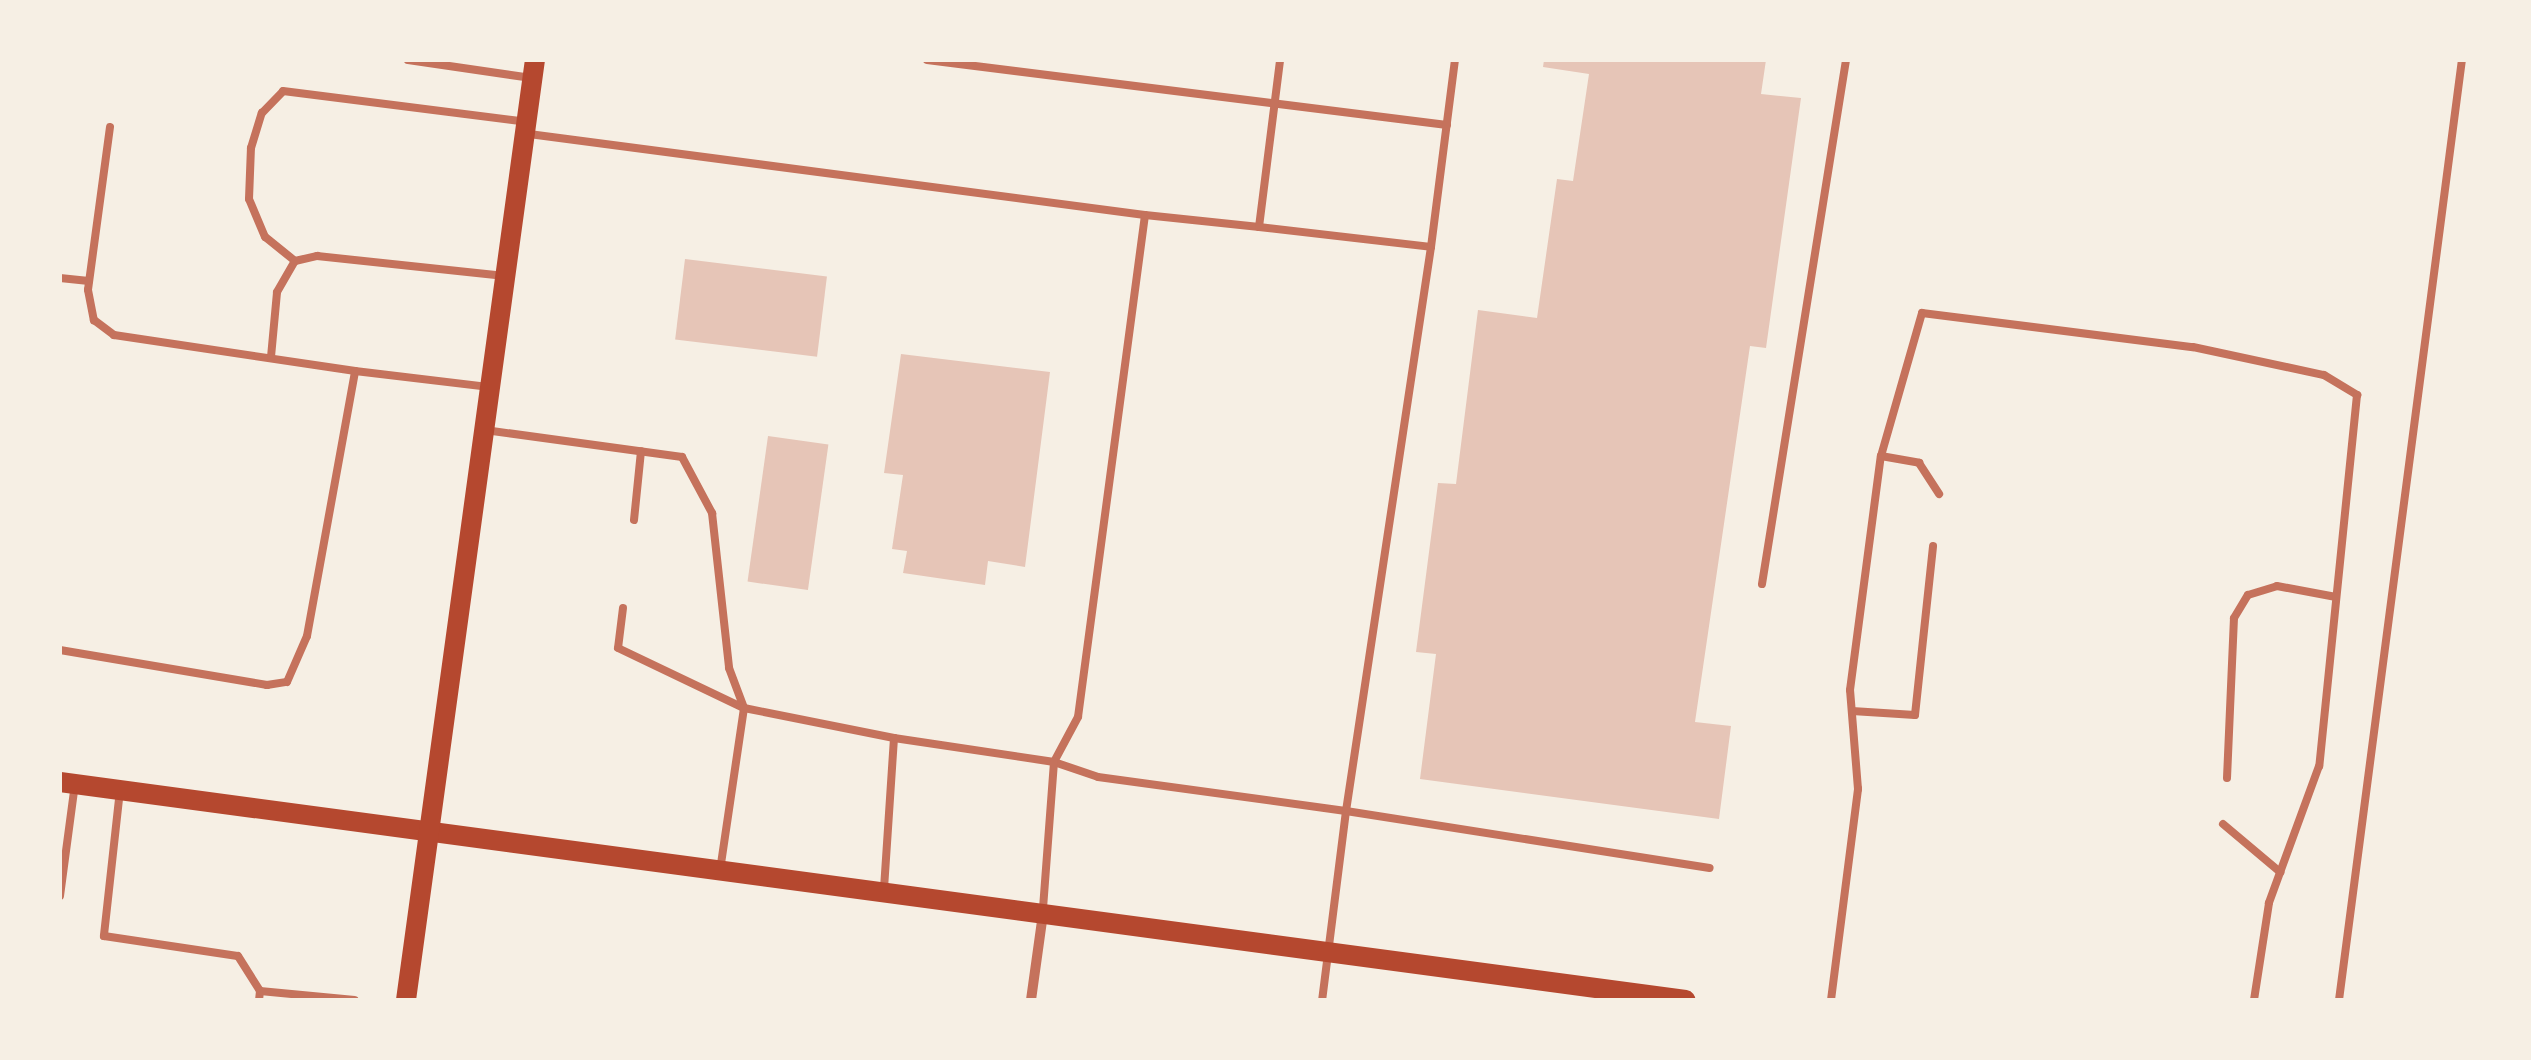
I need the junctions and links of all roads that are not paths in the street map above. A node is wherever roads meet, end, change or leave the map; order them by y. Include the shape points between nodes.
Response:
1 (408, 60) edge
2 (927, 60) edge
3 (1280, 60) edge
4 (1455, 60) edge
5 (1846, 60) edge
6 (2462, 60) edge
7 (534, 69) edge
8 (1274, 108) junction
9 (1447, 125) junction
10 (110, 127) dead end
11 (526, 128) junction
12 (1145, 214) junction
13 (1259, 227) junction
14 (1431, 247) junction
15 (294, 261) junction
16 (505, 276) junction
17 (60, 278) edge
18 (90, 281) junction
19 (271, 356) junction
20 (355, 371) junction
21 (490, 387) junction
22 (485, 430) junction
23 (641, 451) junction
24 (1881, 456) junction
25 (1939, 494) dead end
26 (634, 520) dead end
27 (1933, 546) dead end
28 (1762, 584) dead end
29 (2336, 597) junction
30 (623, 608) dead end
31 (60, 650) edge
32 (744, 708) junction
33 (1852, 711) junction
34 (894, 738) junction
35 (1054, 762) junction
36 (2227, 778) dead end
37 (67, 783) edge
38 (120, 790) junction
39 (1346, 811) junction
40 (2223, 824) dead end
41 (430, 833) junction
42 (1710, 868) dead end
43 (720, 871) junction
44 (2280, 872) junction
45 (884, 893) junction
46 (60, 896) edge
47 (1042, 914) junction
48 (1328, 952) junction
49 (259, 995) edge
50 (355, 1000) edge
51 (406, 1000) edge
52 (1031, 1000) edge
53 (1322, 1000) edge
54 (1685, 1000) edge
55 (1832, 1000) edge
56 (2254, 1000) edge
57 (2338, 1000) edge

1 - 7 lane
2 - 8 lane
3 - 8 lane
4 - 9 lane
5 - 28 lane
6 - 57 lane
7 - 11 main road
8 - 9 lane
8 - 13 lane
9 - 14 lane
10 - 18 lane
11 - 12 lane
11 - 15 lane via 283,91 262,113 248,199 265,237
11 - 16 main road
12 - 13 lane
12 - 35 lane via 1078,717
13 - 14 lane
14 - 39 lane
15 - 16 lane via 317,256
15 - 19 lane via 277,292
16 - 21 main road
17 - 18 lane
18 - 19 lane via 94,320 114,335
19 - 20 lane
20 - 21 lane
20 - 31 lane via 306,636 287,682 267,685
21 - 22 main road
22 - 23 lane
22 - 41 main road
23 - 26 lane
23 - 32 lane via 682,457 712,513 729,668
24 - 25 lane via 1919,463
24 - 29 lane via 1922,313 2194,347 2324,375 2356,395
24 - 33 lane
27 - 33 lane via 1915,714
29 - 36 lane via 2277,586 2248,595 2241,606 2234,618
29 - 44 lane via 2319,766
30 - 32 lane via 618,648
32 - 34 lane
32 - 43 lane
33 - 55 lane via 1858,789
34 - 35 lane
34 - 45 lane
35 - 39 lane via 1098,777
35 - 47 lane
37 - 38 main road
37 - 46 lane
38 - 41 main road
38 - 49 lane via 104,936 238,956
39 - 42 lane
39 - 48 lane
40 - 44 lane
41 - 43 main road
41 - 51 main road
43 - 45 main road
44 - 56 lane
45 - 47 main road
47 - 48 main road
47 - 52 street
48 - 53 lane
48 - 54 main road
49 - 50 lane

